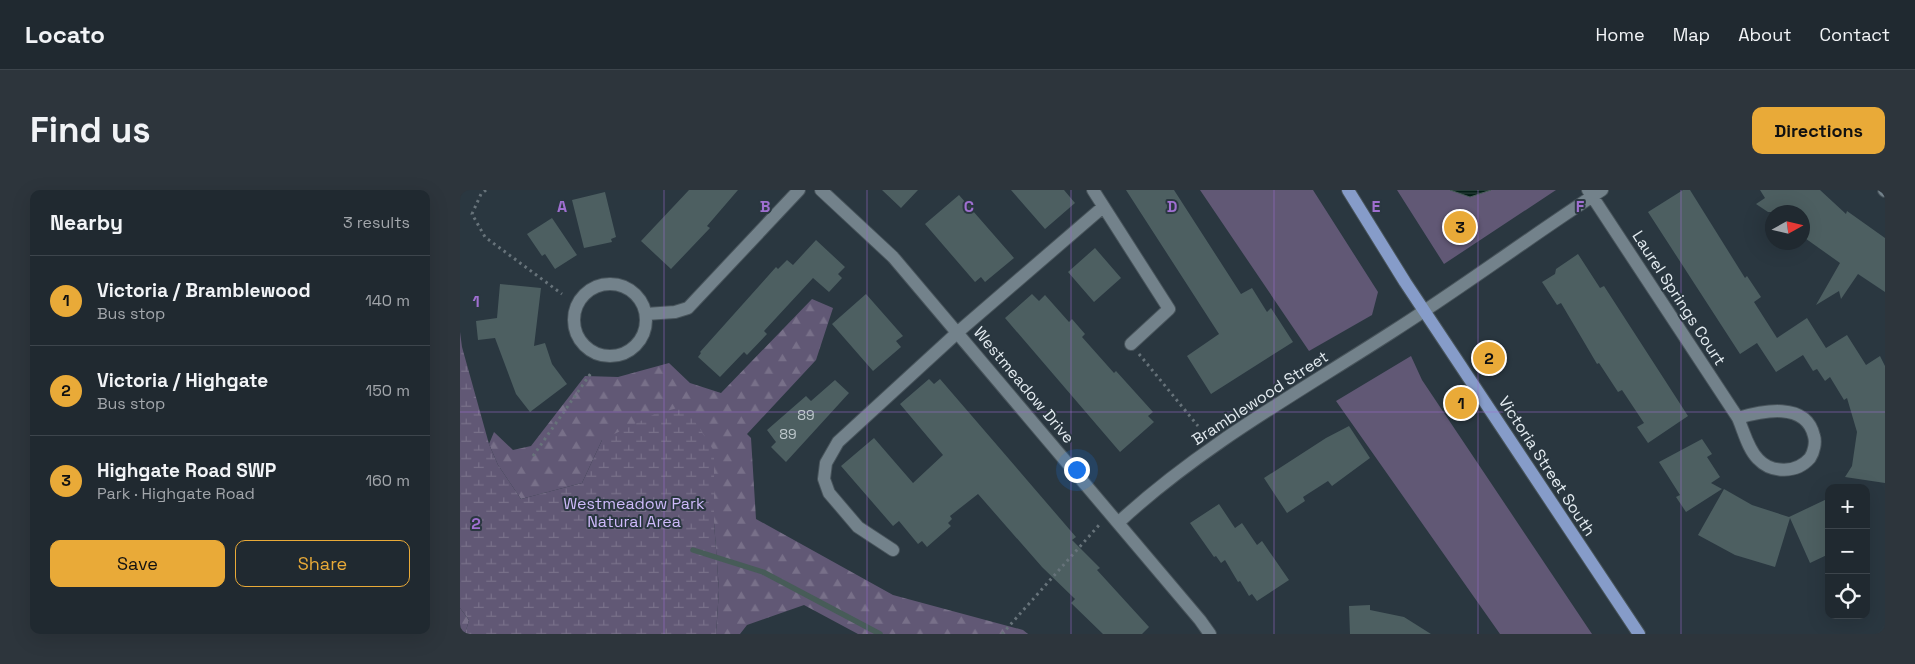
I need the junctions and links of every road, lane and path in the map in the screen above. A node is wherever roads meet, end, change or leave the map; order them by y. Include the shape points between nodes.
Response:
1 (486, 190) edge
2 (800, 190) edge
3 (821, 190) edge
4 (1093, 190) edge
5 (1348, 190) edge
6 (1594, 192) edge
7 (1103, 206) junction
8 (562, 294) dead end
9 (1425, 310) junction
10 (646, 314) junction
11 (958, 332) junction
12 (1131, 344) joint
13 (592, 373) dead end
14 (1738, 418) junction
15 (1198, 426) dead end
16 (533, 456) dead end
17 (1104, 520) dead end
18 (1120, 522) junction
19 (893, 550) dead end
20 (1002, 634) edge
21 (1210, 634) edge
22 (1638, 634) edge

1 - 8 path via 472,214 485,237
2 - 10 street via 688,308
3 - 11 street, Westmeadow Drive via 893,257
4 - 7 street
5 - 9 main road, Victoria Street South
6 - 9 street, Bramblewood Street
6 - 14 street, Laurel Springs Court
7 - 11 street
7 - 12 street via 1170,309
9 - 18 street, Bramblewood Street via 1230,435 1143,500
9 - 22 main road, Victoria Street South
10 - 10 street via 634,293 613,283 601,284 581,297 573,320 581,342 601,355 612,356 624,353 638,342 646,326
11 - 18 street, Westmeadow Drive
11 - 19 street via 838,442 826,463 824,479 829,494 858,527
12 - 15 path
13 - 16 path
14 - 14 street, Laurel Springs Court via 1758,459 1770,468 1784,470 1799,466 1810,457 1814,436 1802,417 1772,410
17 - 20 path
18 - 21 street, Westmeadow Drive

